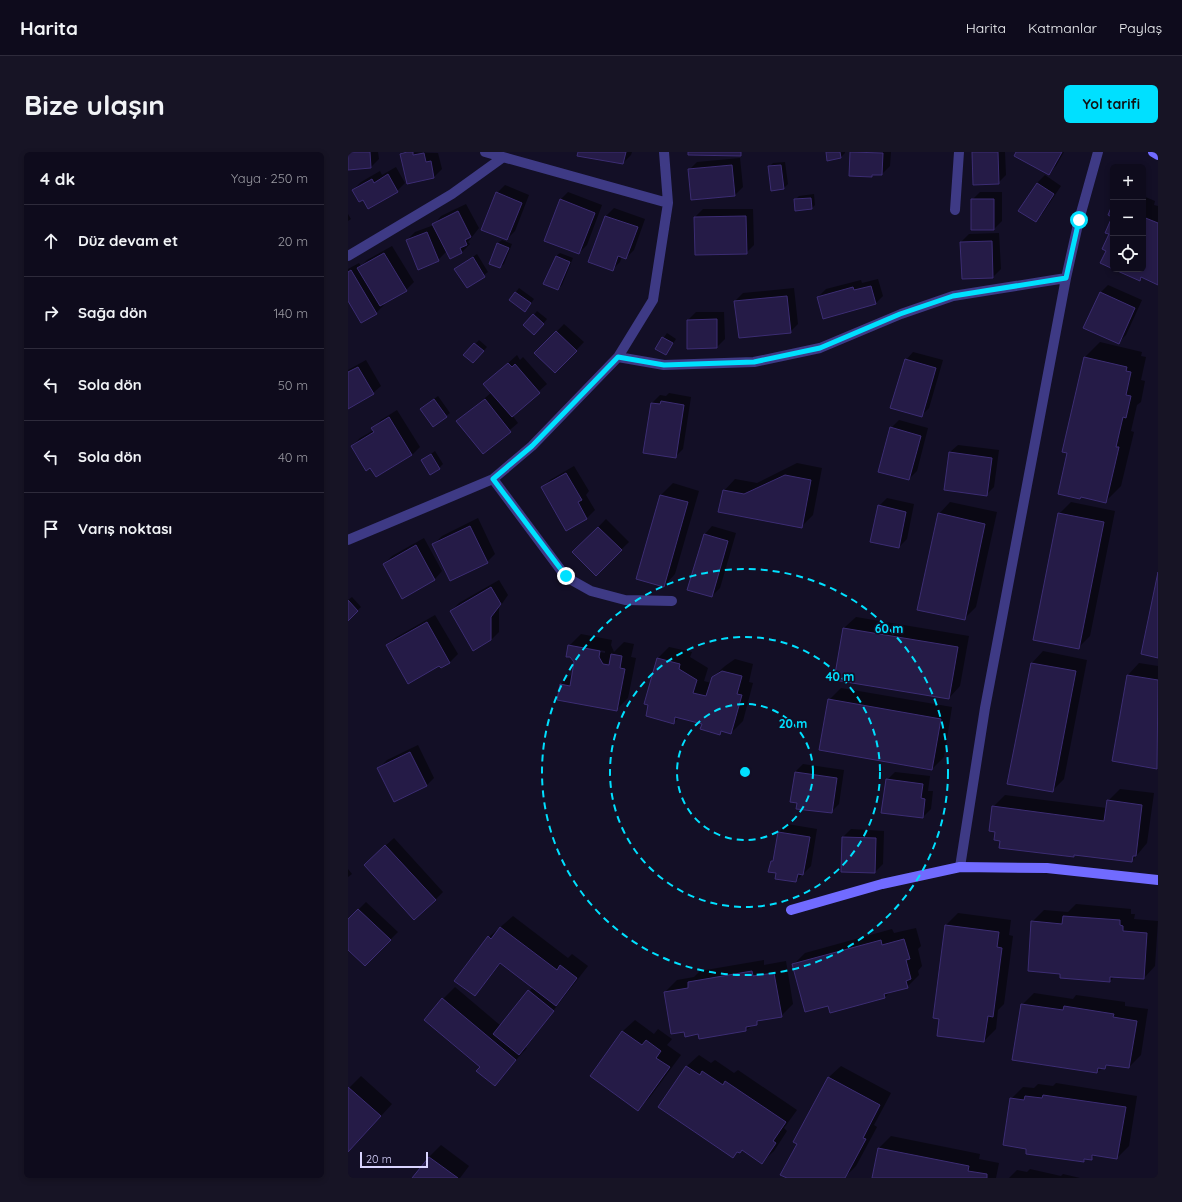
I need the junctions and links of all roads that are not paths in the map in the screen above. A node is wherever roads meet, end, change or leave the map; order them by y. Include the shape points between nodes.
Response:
1 (485, 152) edge
2 (664, 152) edge
3 (959, 152) edge
4 (1098, 152) edge
5 (1153, 152) edge
6 (1158, 155) edge
7 (502, 158) junction
8 (668, 203) junction
9 (956, 210) dead end
10 (348, 256) edge
11 (1066, 278) junction
12 (618, 357) junction
13 (493, 479) junction
14 (348, 540) edge
15 (672, 601) dead end
16 (960, 867) junction
17 (1158, 880) edge
18 (791, 910) dead end

1 - 7 street
2 - 8 street
3 - 9 street
4 - 11 street
5 - 6 street
7 - 8 street
7 - 10 street via 452,194
8 - 12 street via 653,300
11 - 12 street via 953,296 900,314 820,348 754,362 664,365
11 - 16 street via 984,708
12 - 13 street via 532,446
13 - 14 street
13 - 15 street via 566,576 591,591 625,600
16 - 17 street via 1047,868
16 - 18 street via 882,884

